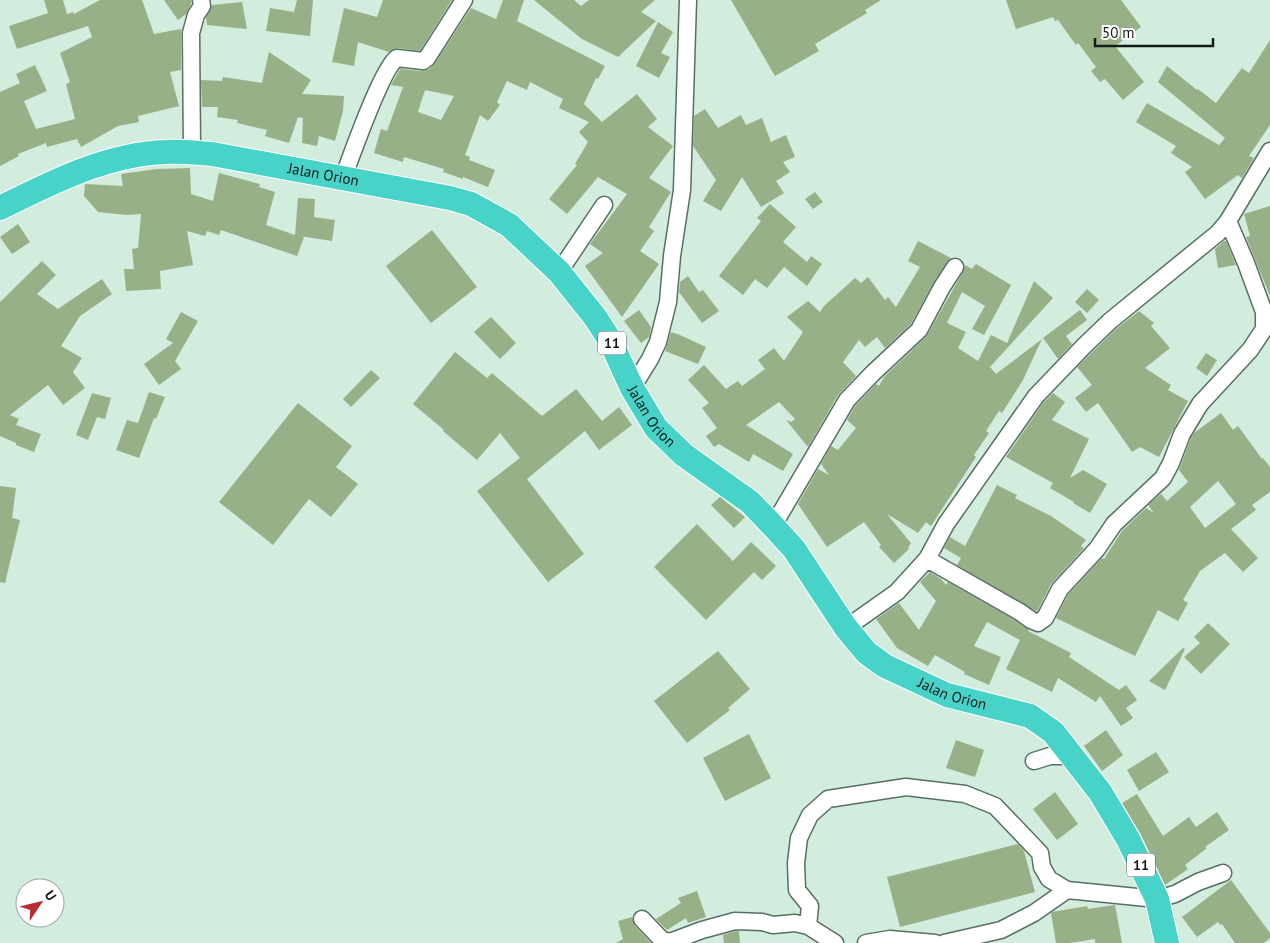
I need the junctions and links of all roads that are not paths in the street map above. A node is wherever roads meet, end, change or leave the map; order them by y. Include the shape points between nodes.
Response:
1 (201, 0) edge
2 (464, 0) edge
3 (688, 0) edge
4 (1270, 151) edge
5 (192, 152) junction
6 (343, 178) junction
7 (604, 205) dead end
8 (0, 208) edge
9 (1223, 227) junction
10 (955, 268) dead end
11 (559, 272) junction
12 (632, 388) junction
13 (773, 526) junction
14 (927, 559) junction
15 (846, 628) junction
16 (1072, 756) junction
17 (1034, 761) dead end
18 (1224, 873) dead end
19 (1067, 890) junction
20 (1157, 899) junction
21 (642, 919) dead end
22 (808, 926) junction
23 (835, 943) edge
24 (866, 943) edge
25 (935, 943) edge
26 (944, 943) edge
27 (1168, 943) edge

1 - 5 street via 202,6 191,33
2 - 6 street via 428,58 423,61 394,60 384,76
3 - 12 street via 682,190 668,302 658,342
4 - 9 street
5 - 6 highway, Jalan Orion / 11
5 - 8 highway, Jalan Orion / 11 via 134,156 100,164 57,179
6 - 11 highway, Jalan Orion / 11 via 471,204 509,225
7 - 11 street
9 - 14 street via 1110,321 1036,396 946,524
9 - 14 street via 1246,263 1264,312 1264,329 1250,350 1200,404 1182,434 1163,478 1114,524 1097,549 1060,589 1045,618 1038,623 1031,620
10 - 13 street via 919,330 847,400
11 - 12 highway, Jalan Orion / 11 via 611,342
12 - 13 highway, Jalan Orion / 11 via 656,428 684,455 750,502
13 - 15 highway, Jalan Orion / 11 via 794,549
14 - 15 street via 897,592
15 - 16 highway, Jalan Orion / 11 via 867,653 885,666 947,695 1030,716 1053,732
16 - 17 street via 1050,756
16 - 20 highway, Jalan Orion / 11 via 1100,792 1128,839
18 - 20 street
19 - 20 street
19 - 22 street via 1049,879 1042,867 1040,853 994,806 965,794 939,790 906,787 869,792 828,799 810,815 798,838 797,890 810,906
19 - 26 street via 1034,913 1001,930
20 - 27 highway, Jalan Orion / 11
21 - 22 street via 662,940 670,942 735,921
22 - 23 street
24 - 25 street via 890,939

